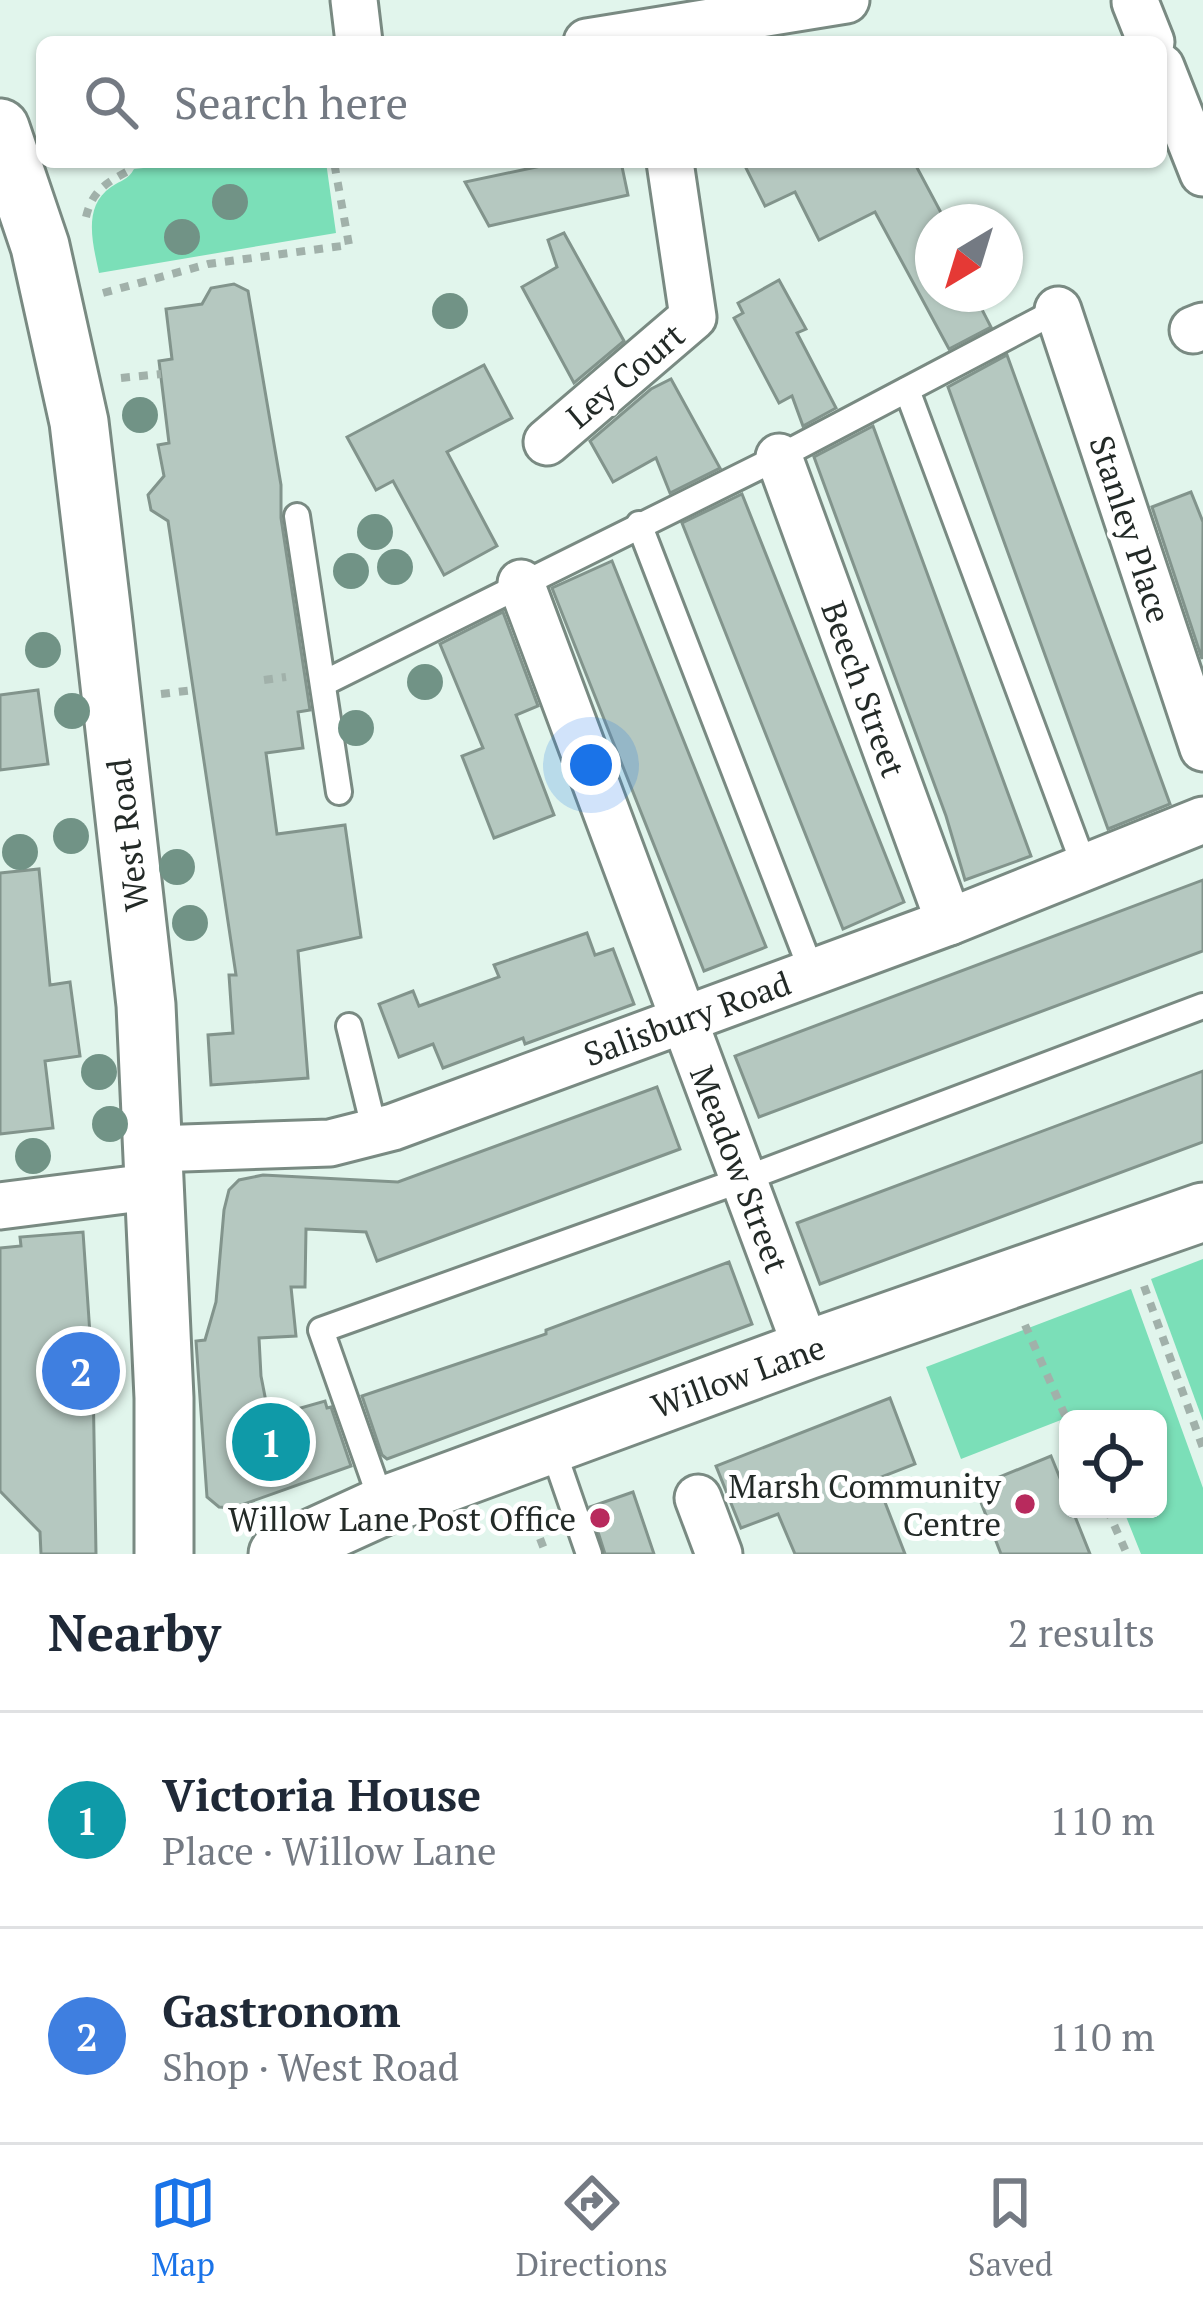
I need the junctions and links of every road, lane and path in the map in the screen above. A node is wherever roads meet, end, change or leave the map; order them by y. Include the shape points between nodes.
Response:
1 (354, 0) edge
2 (847, 0) edge
3 (649, 24) edge
4 (358, 36) edge
5 (608, 36) edge
6 (1167, 82) edge
7 (12, 137) edge
8 (129, 168) edge
9 (335, 168) edge
10 (671, 168) edge
11 (1203, 173) edge
12 (86, 219) dead end
13 (96, 277) dead end
14 (101, 294) junction
15 (103, 310) dead end
16 (1058, 310) joint
17 (120, 366) dead end
18 (161, 374) dead end
19 (907, 390) junction
20 (547, 442) dead end
21 (779, 457) junction
22 (297, 517) dead end
23 (639, 524) junction
24 (521, 584) junction
25 (324, 683) junction
26 (1203, 748) edge
27 (339, 792) dead end
28 (1203, 820) edge
29 (1085, 868) junction
30 (949, 922) junction
31 (812, 972) junction
32 (1203, 1006) edge
33 (683, 1019) junction
34 (349, 1026) dead end
35 (374, 1132) junction
36 (156, 1167) junction
37 (744, 1179) junction
38 (0, 1206) edge
39 (1203, 1212) edge
40 (1127, 1238) junction
41 (1006, 1281) junction
42 (807, 1350) junction
43 (1063, 1410) edge
44 (551, 1444) junction
45 (1203, 1448) edge
46 (698, 1498) dead end
47 (383, 1506) junction
48 (1111, 1518) edge
49 (164, 1554) edge
50 (278, 1554) edge
51 (590, 1554) edge
52 (719, 1554) edge
53 (1127, 1554) edge

1 - 4 street
2 - 3 street
3 - 5 street
6 - 11 street
7 - 36 street, West Road via 79,422 146,1005
8 - 12 path via 100,187
9 - 14 path via 349,244 208,264
10 - 20 street, Ley Court via 693,317
13 - 14 path
14 - 15 path
16 - 19 lane
16 - 26 street, Stanley Place
17 - 18 path via 120,379
19 - 21 lane
19 - 29 lane
21 - 23 lane
21 - 30 street, Beech Street
22 - 25 lane
23 - 24 lane
23 - 31 lane
24 - 25 lane
24 - 33 street, Meadow Street
25 - 27 lane
28 - 29 street, Salisbury Road
29 - 30 street, Salisbury Road
30 - 31 street, Salisbury Road
31 - 33 street, Salisbury Road
32 - 37 lane
33 - 35 street, Salisbury Road
33 - 37 street, Meadow Street
34 - 35 lane
35 - 36 street, Salisbury Road
36 - 38 street, Salisbury Road
36 - 49 street, West Road
37 - 42 street, Meadow Street
37 - 47 lane via 321,1330
39 - 40 street, Willow Lane
40 - 41 street, Willow Lane
40 - 45 path
41 - 42 street, Willow Lane
41 - 43 path
42 - 44 street, Willow Lane
44 - 47 street, Willow Lane
44 - 51 lane
46 - 52 street
47 - 50 street, Willow Lane
48 - 53 path

